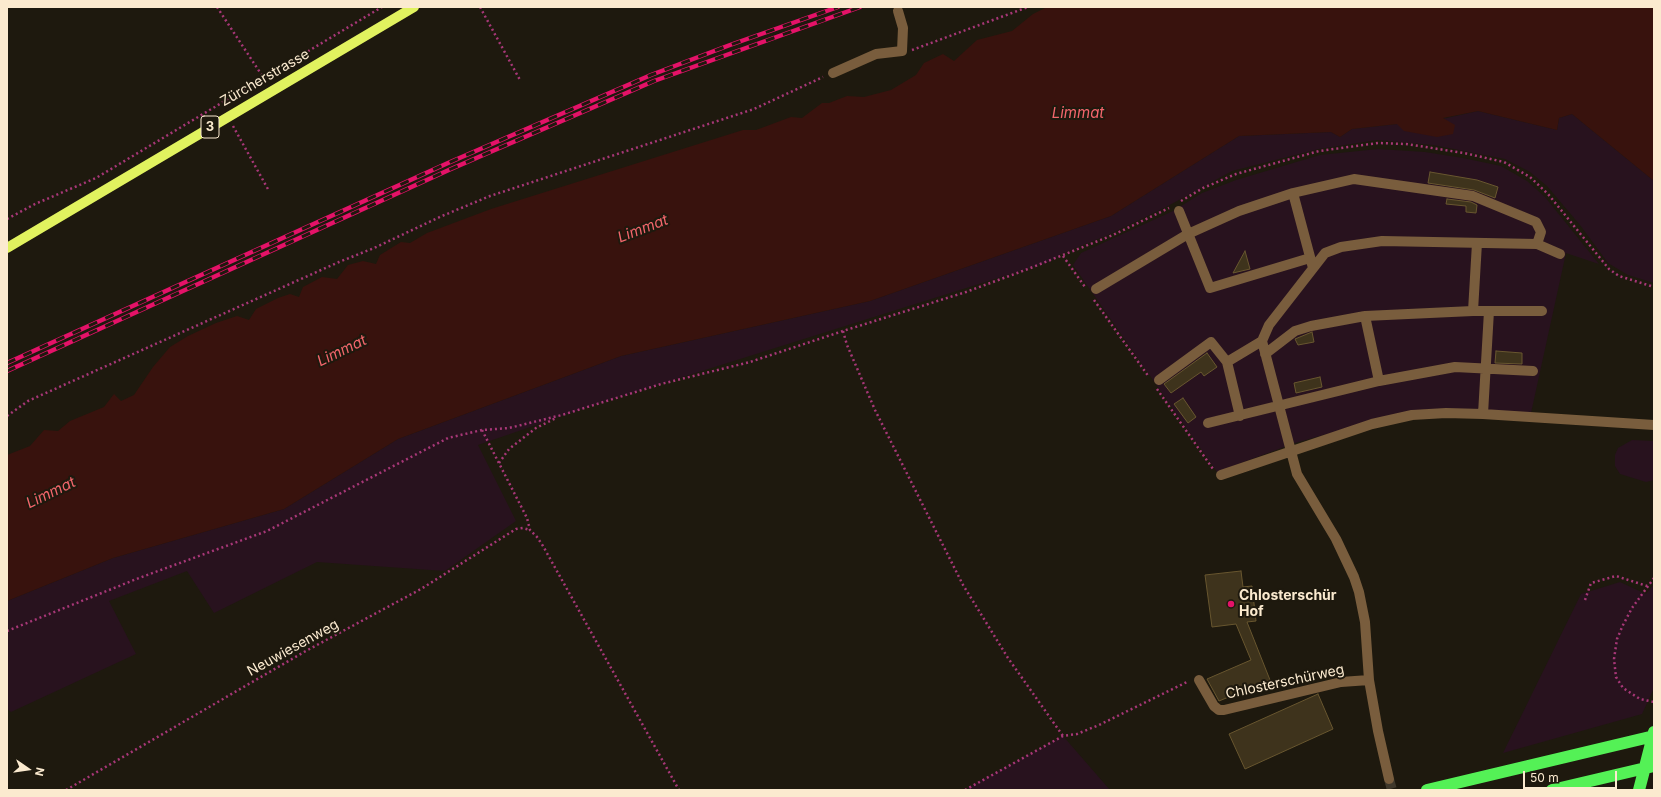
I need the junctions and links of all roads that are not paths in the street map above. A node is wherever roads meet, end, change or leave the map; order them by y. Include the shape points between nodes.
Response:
1 (414, 7) edge
2 (898, 11) dead end
3 (833, 73) road end
4 (1293, 193) junction
5 (1177, 206) road end
6 (1188, 234) junction
7 (1477, 243) junction
8 (1537, 244) junction
9 (7, 248) edge
10 (1560, 254) dead end
11 (1310, 258) junction
12 (1313, 268) junction
13 (1090, 290) road end
14 (1542, 310) dead end
15 (1473, 311) junction
16 (1489, 311) junction
17 (1365, 316) junction
18 (1262, 341) junction
19 (1265, 354) junction
20 (1227, 362) junction
21 (1486, 368) junction
22 (1533, 371) dead end
23 (1159, 380) dead end
24 (1379, 382) junction
25 (1280, 406) junction
26 (1483, 414) junction
27 (1240, 416) junction
28 (1208, 423) dead end
29 (1654, 425) edge
30 (1291, 452) junction
31 (1221, 475) road end
32 (1199, 680) road end
33 (1369, 680) junction
34 (1654, 732) edge
35 (1654, 736) edge
36 (1654, 760) edge
37 (1654, 766) edge
38 (1389, 779) tunnel mouth
39 (1427, 790) edge
40 (1552, 790) edge
41 (1639, 790) edge
42 (1647, 790) edge

1 - 9 main road, Zürcherstrasse / 3
2 - 3 lane via 902,28 902,51 876,54
4 - 6 lane
4 - 8 lane via 1354,179 1473,196 1536,222 1540,232
4 - 11 lane
5 - 6 lane
6 - 11 lane via 1210,288
6 - 13 lane
7 - 8 lane
7 - 12 lane via 1382,241 1341,247 1325,253
7 - 15 lane
8 - 10 lane
11 - 12 lane
12 - 18 lane via 1269,325
14 - 16 lane
15 - 16 lane
15 - 17 lane
16 - 21 lane
17 - 19 lane via 1295,331
17 - 24 lane
18 - 19 lane
18 - 20 lane
19 - 25 lane
20 - 23 lane via 1211,342
20 - 27 lane
21 - 22 lane
21 - 24 lane via 1455,366
21 - 26 lane
24 - 25 lane
25 - 27 lane
25 - 30 lane
26 - 29 lane
26 - 30 lane via 1412,415 1392,419
27 - 28 lane
30 - 31 lane
30 - 33 lane via 1297,474 1336,539 1354,577 1365,622
32 - 33 lane, Chlosterschürweg via 1214,706 1224,710 1341,682
33 - 38 lane
34 - 41 highway
35 - 39 highway
36 - 42 highway
37 - 40 highway

